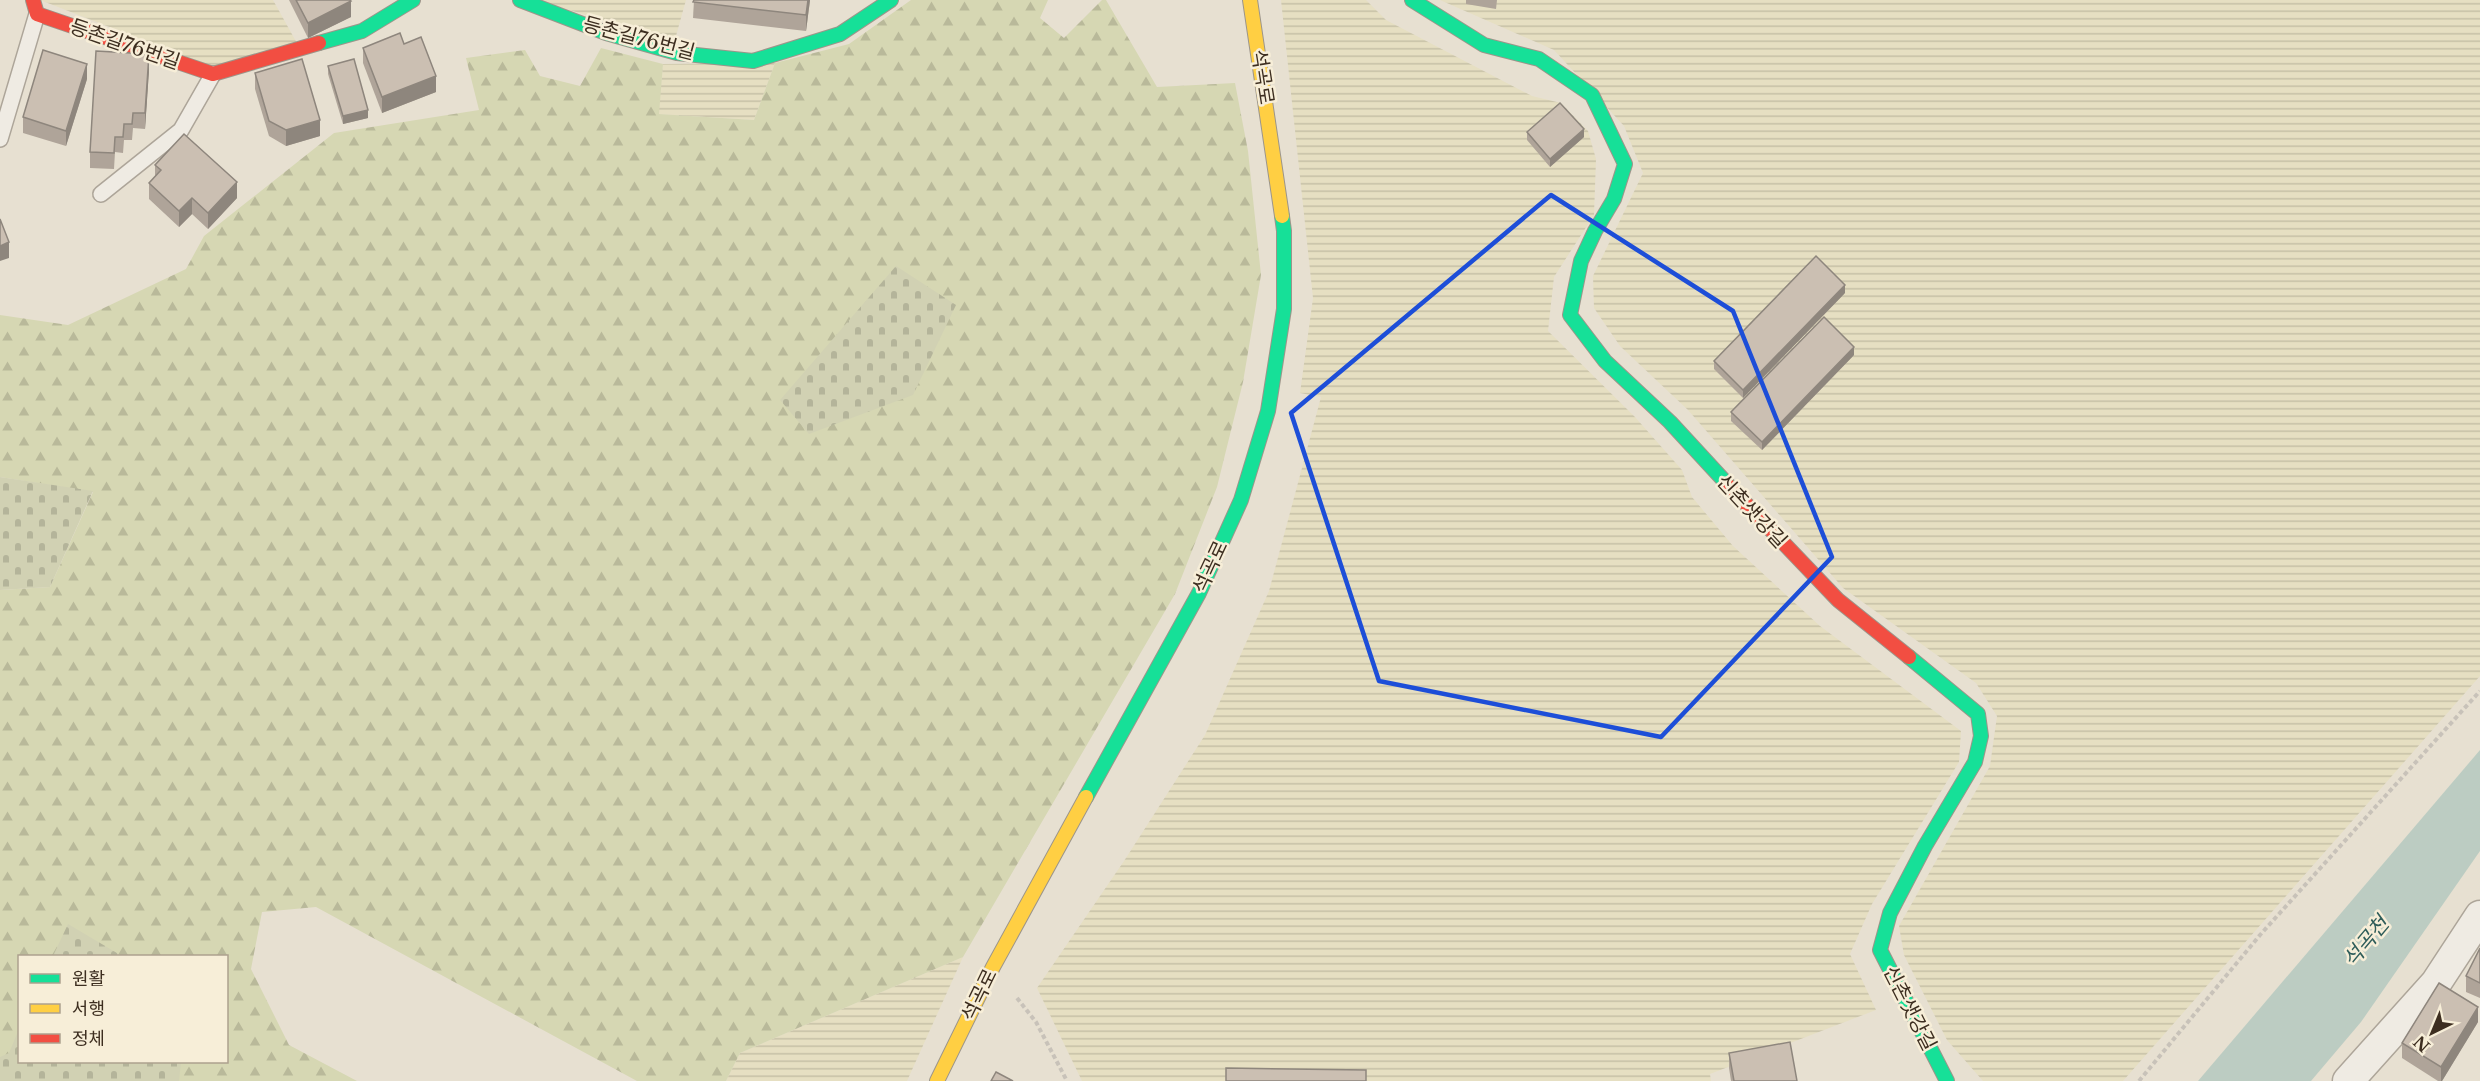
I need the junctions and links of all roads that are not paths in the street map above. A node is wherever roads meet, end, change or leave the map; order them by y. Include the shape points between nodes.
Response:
1 (413, 0) edge
2 (520, 0) edge
3 (891, 0) edge
4 (1250, 0) edge
5 (1412, 0) edge
6 (35, 7) edge
7 (213, 74) junction
8 (0, 139) edge
9 (101, 194) dead end
10 (2480, 916) edge
11 (937, 1081) edge
12 (1947, 1081) edge
13 (2348, 1081) edge

1 - 7 street via 362,31
2 - 3 street, 등촌길76번길 via 606,33 677,53 753,61 840,34
4 - 11 street, 석곡로 via 1284,231 1284,309 1269,411 1241,500 1199,593 993,967
5 - 12 street, 신촌샛강길 via 1484,45 1539,59 1592,95 1625,164 1614,199 1581,261 1570,315 1605,361 1670,422 1838,600 1978,714 1980,736 1975,762 1890,913 1880,950
6 - 7 street, 등촌길76번길
6 - 8 lane, 등촌길76번길
7 - 9 lane via 181,130
10 - 13 street via 2440,986

